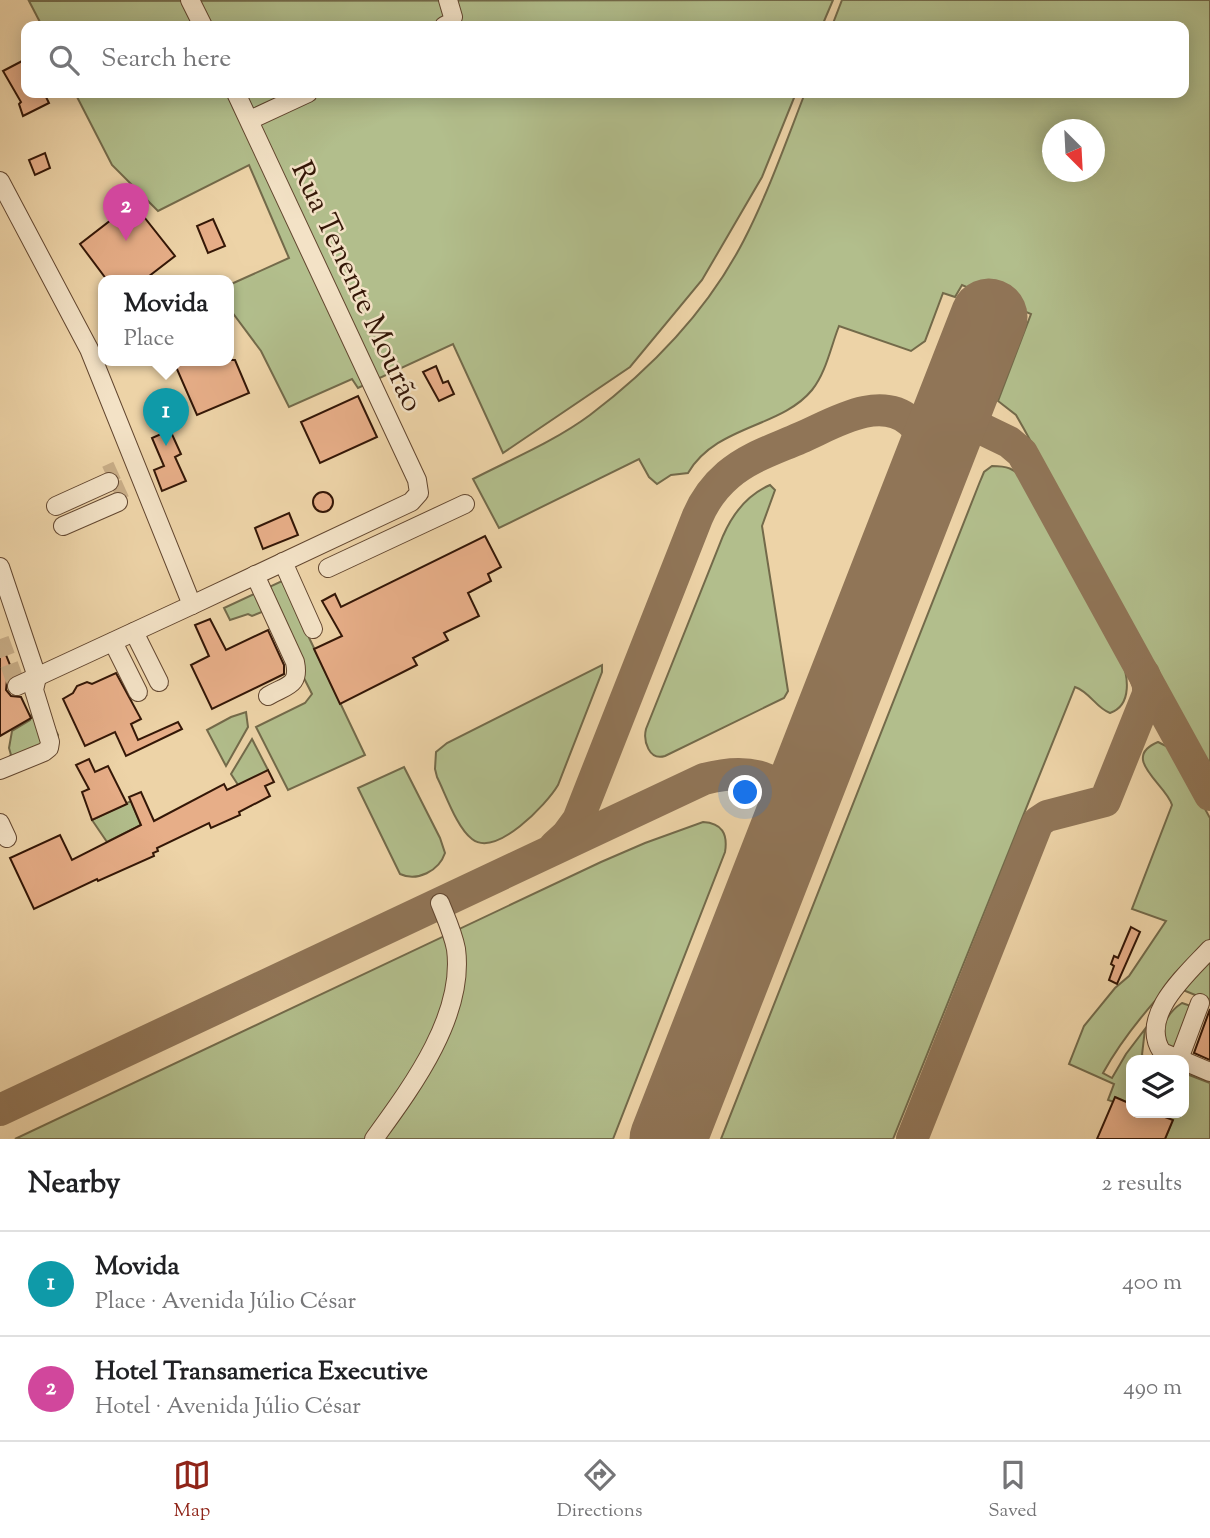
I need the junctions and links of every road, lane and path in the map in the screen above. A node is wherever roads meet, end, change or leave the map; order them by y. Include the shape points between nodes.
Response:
1 (190, 0) edge
2 (448, 0) edge
3 (200, 21) edge
4 (449, 21) edge
5 (239, 98) edge
6 (296, 98) edge
7 (250, 120) junction
8 (0, 181) edge
9 (125, 482) junction
10 (465, 504) dead end
11 (343, 534) junction
12 (353, 556) junction
13 (283, 562) junction
14 (0, 567) edge
15 (328, 568) dead end
16 (255, 575) junction
17 (183, 582) junction
18 (216, 594) junction
19 (192, 605) junction
20 (313, 629) dead end
21 (134, 632) junction
22 (113, 642) junction
23 (37, 677) junction
24 (159, 682) dead end
25 (17, 686) dead end
26 (138, 692) dead end
27 (268, 696) dead end
28 (0, 770) edge
29 (440, 903) dead end
30 (1210, 949) edge
31 (1172, 992) junction
32 (1205, 1005) edge
33 (1169, 1055) edge
34 (1183, 1055) edge
35 (1189, 1063) edge
36 (1210, 1072) edge
37 (374, 1139) edge

1 - 3 street
2 - 4 street via 453,17
5 - 7 street, Rua Tenente Mourão
6 - 7 street
7 - 11 street, Rua Tenente Mourão via 417,480 419,493 411,502
8 - 9 street via 89,349
9 - 9 street via 58,513
9 - 17 street
10 - 12 street
11 - 12 street
11 - 13 street
12 - 15 street
13 - 16 street
13 - 20 street
14 - 23 street
16 - 18 street
16 - 27 street via 298,676
17 - 18 street via 199,593
17 - 19 street
18 - 19 street
19 - 21 street
21 - 22 street
21 - 24 street
22 - 23 street
22 - 26 street
23 - 25 street
23 - 28 street via 34,690 49,748
29 - 37 street via 456,952 452,997 421,1070
30 - 31 street
31 - 32 street
31 - 33 street via 1154,1036 1162,1052
32 - 34 street
35 - 36 street

